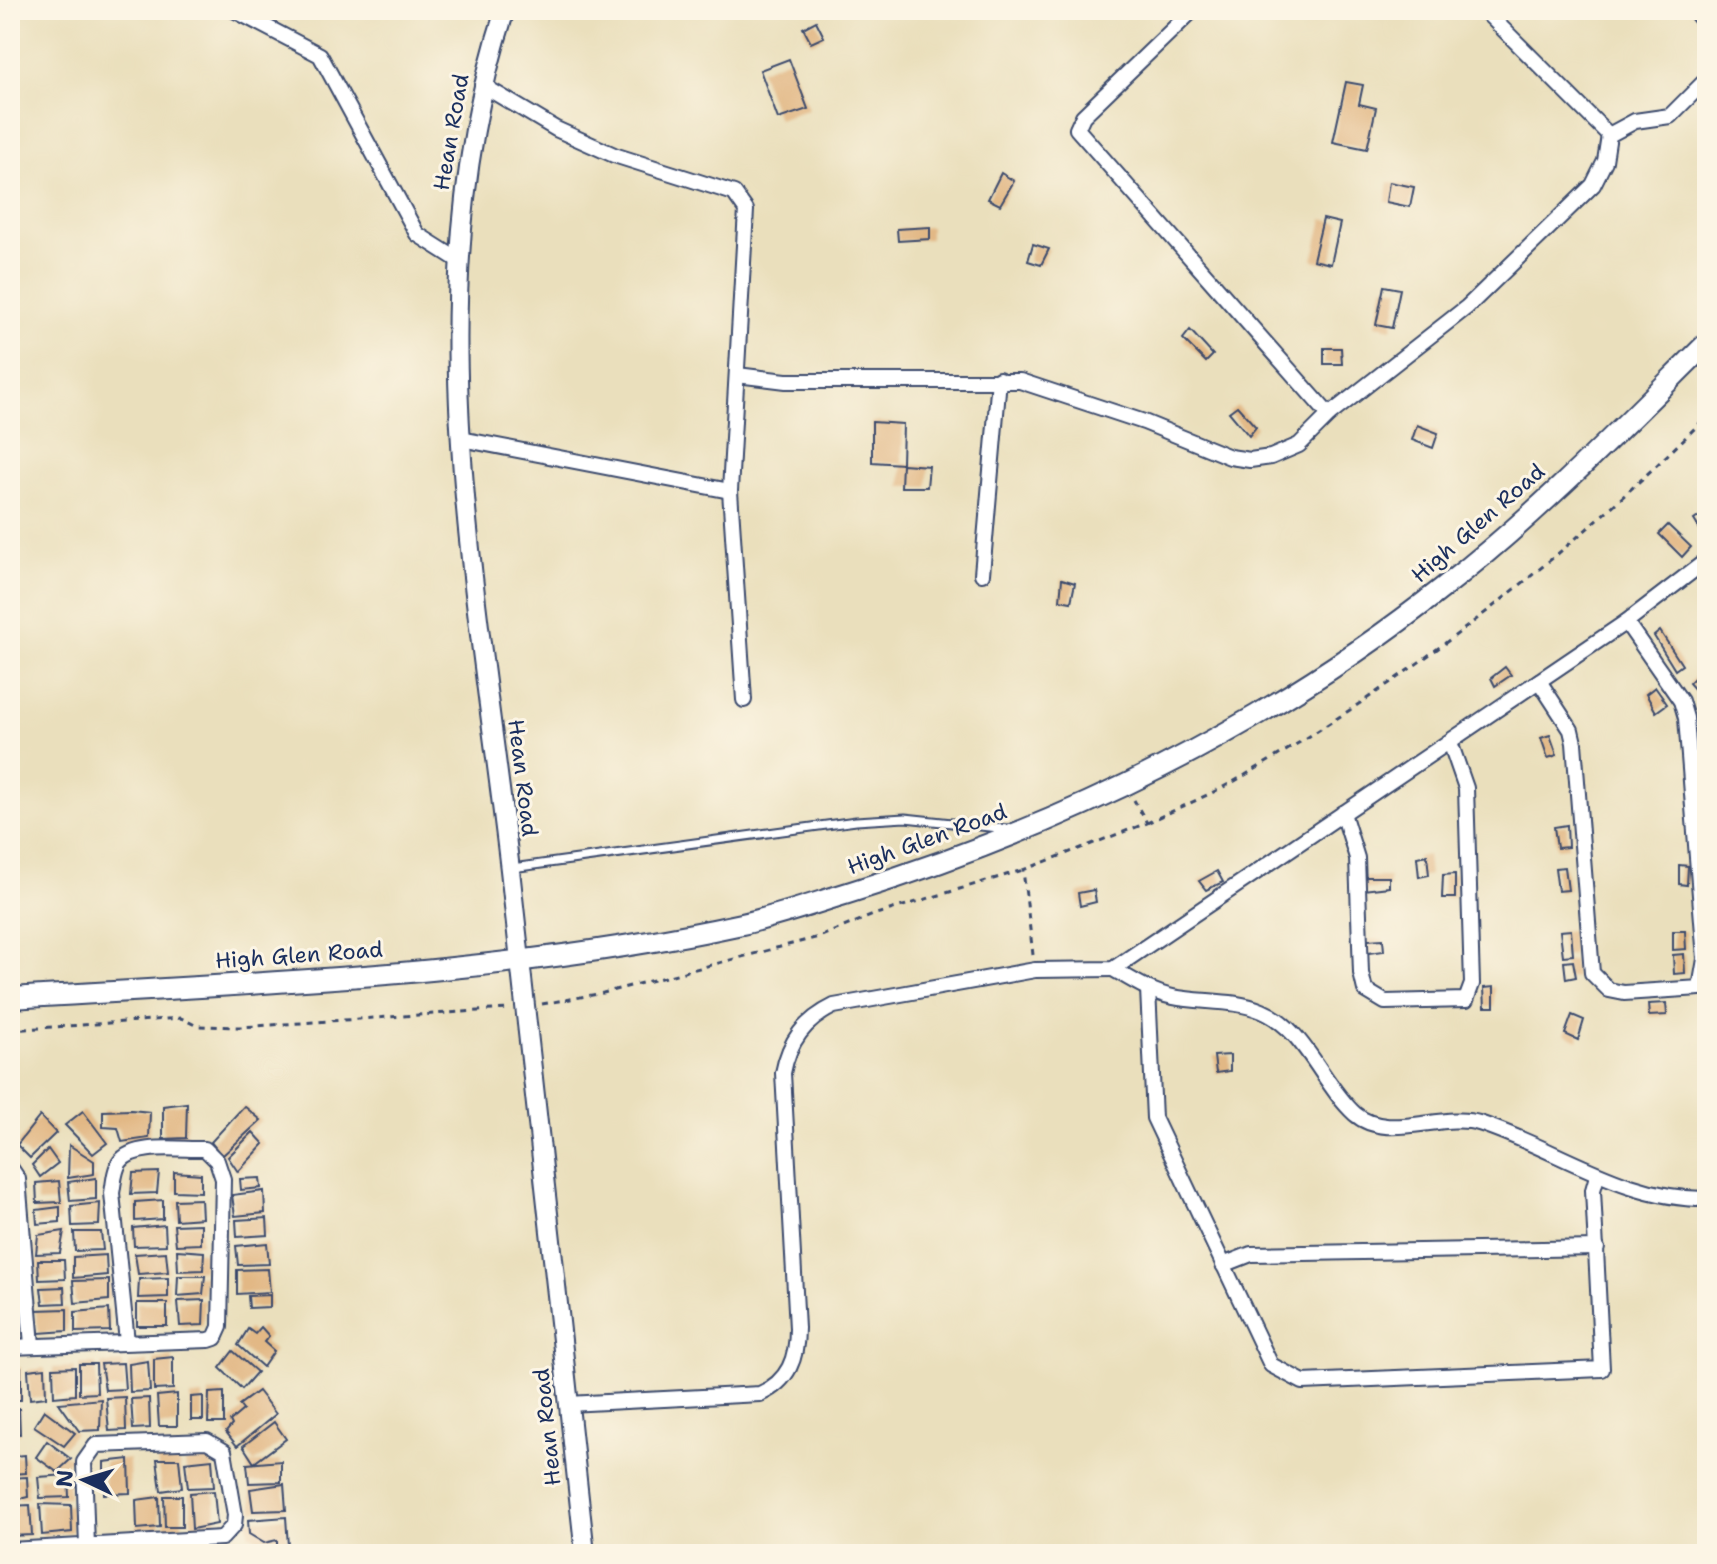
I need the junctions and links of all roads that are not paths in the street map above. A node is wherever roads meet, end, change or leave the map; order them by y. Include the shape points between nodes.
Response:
1 (234, 10) edge
2 (505, 10) edge
3 (1193, 10) edge
4 (1484, 10) edge
5 (1694, 10) edge
6 (1707, 26) edge
7 (1707, 79) edge
8 (482, 85) junction
9 (1609, 135) junction
10 (458, 260) junction
11 (1707, 343) edge
12 (737, 375) junction
13 (999, 379) junction
14 (1329, 415) junction
15 (461, 439) junction
16 (730, 491) junction
17 (1707, 560) edge
18 (982, 574) dead end
19 (1626, 622) junction
20 (1539, 681) junction
21 (744, 700) dead end
22 (1450, 742) junction
23 (1343, 813) junction
24 (1022, 830) junction
25 (510, 869) junction
26 (520, 960) junction
27 (1113, 969) junction
28 (1148, 989) junction
29 (10, 998) edge
30 (10, 1167) edge
31 (1597, 1176) junction
32 (1707, 1199) edge
33 (1597, 1248) junction
34 (1223, 1265) junction
35 (127, 1342) junction
36 (32, 1345) junction
37 (10, 1347) edge
38 (568, 1404) junction
39 (87, 1546) junction
40 (10, 1550) edge
41 (585, 1554) edge

1 - 10 street via 320,55 417,234
2 - 8 street, Hean Road
3 - 14 street via 1083,116 1077,129
4 - 9 street
5 - 6 street
7 - 9 street via 1670,116 1635,121
8 - 10 street, Hean Road
8 - 12 street via 556,129 614,155 734,193 746,210
9 - 14 street via 1605,161 1593,185 1467,307
10 - 15 street, Hean Road via 455,333
11 - 24 main road, High Glen Road via 1612,438 1445,587 1241,725 1125,786
12 - 13 street via 786,381
12 - 16 street
13 - 14 street via 1020,381 1250,460 1299,445
13 - 18 street
15 - 16 street
15 - 25 street, Hean Road
16 - 21 street
17 - 19 street
19 - 20 street
19 - 20 street via 1681,701 1686,718 1705,959 1700,988 1624,993 1609,990 1592,973 1574,743
20 - 22 street
22 - 23 street
22 - 23 street via 1466,788 1472,984 1466,1000 1385,1002 1365,990 1357,858
23 - 27 street
24 - 25 lane via 905,818 856,821
24 - 26 main road, High Glen Road via 890,880 747,923
25 - 26 street, Hean Road
26 - 29 main road, High Glen Road
26 - 38 street, Hean Road
27 - 28 street
27 - 38 street via 1035,970 834,1006 817,1014 787,1050 783,1073 797,1341 784,1378 760,1394
28 - 31 street via 1262,1011 1281,1022 1356,1115 1377,1125 1476,1122
28 - 34 street via 1154,1118
30 - 36 street via 18,1179
31 - 32 street
31 - 33 street
33 - 34 street via 1251,1254
33 - 34 street via 1602,1369 1303,1382 1271,1365
35 - 35 street via 209,1340 218,1334 223,1179 217,1161 205,1149 132,1152 115,1171 112,1193
35 - 36 street
36 - 37 street
38 - 41 street, Hean Road
39 - 39 street via 222,1538 235,1515 224,1451 207,1441 96,1445 84,1462
39 - 40 street

